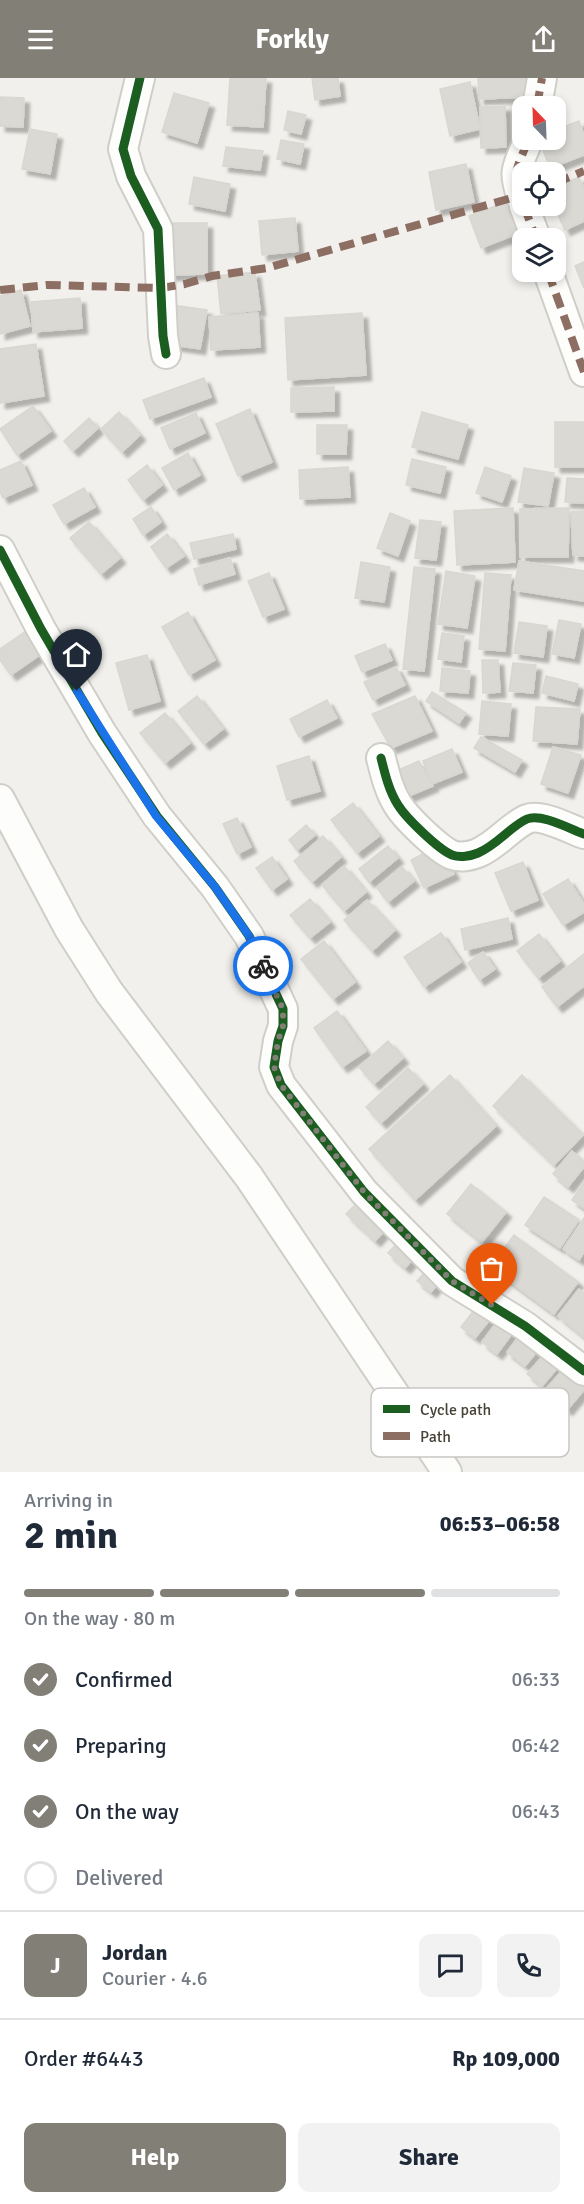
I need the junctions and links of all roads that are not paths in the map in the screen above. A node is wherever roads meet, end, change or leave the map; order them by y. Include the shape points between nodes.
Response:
1 (140, 78) edge
2 (542, 78) edge
3 (539, 96) edge
4 (552, 282) edge
5 (166, 354) dead end
6 (584, 372) edge
7 (0, 550) edge
8 (381, 758) dead end
9 (0, 799) edge
10 (584, 834) edge
11 (584, 1371) edge
12 (391, 1388) edge
13 (437, 1457) edge
14 (447, 1472) edge

1 - 5 street via 123,149 131,176 158,229
2 - 3 street
4 - 6 street
7 - 11 street via 102,733 156,816 215,887 249,936 283,1009 274,1067 281,1085 364,1192 452,1281 517,1320
8 - 10 street via 398,806 451,855 477,854 528,819 540,817
9 - 12 street via 69,929 109,992 249,1177
13 - 14 street

